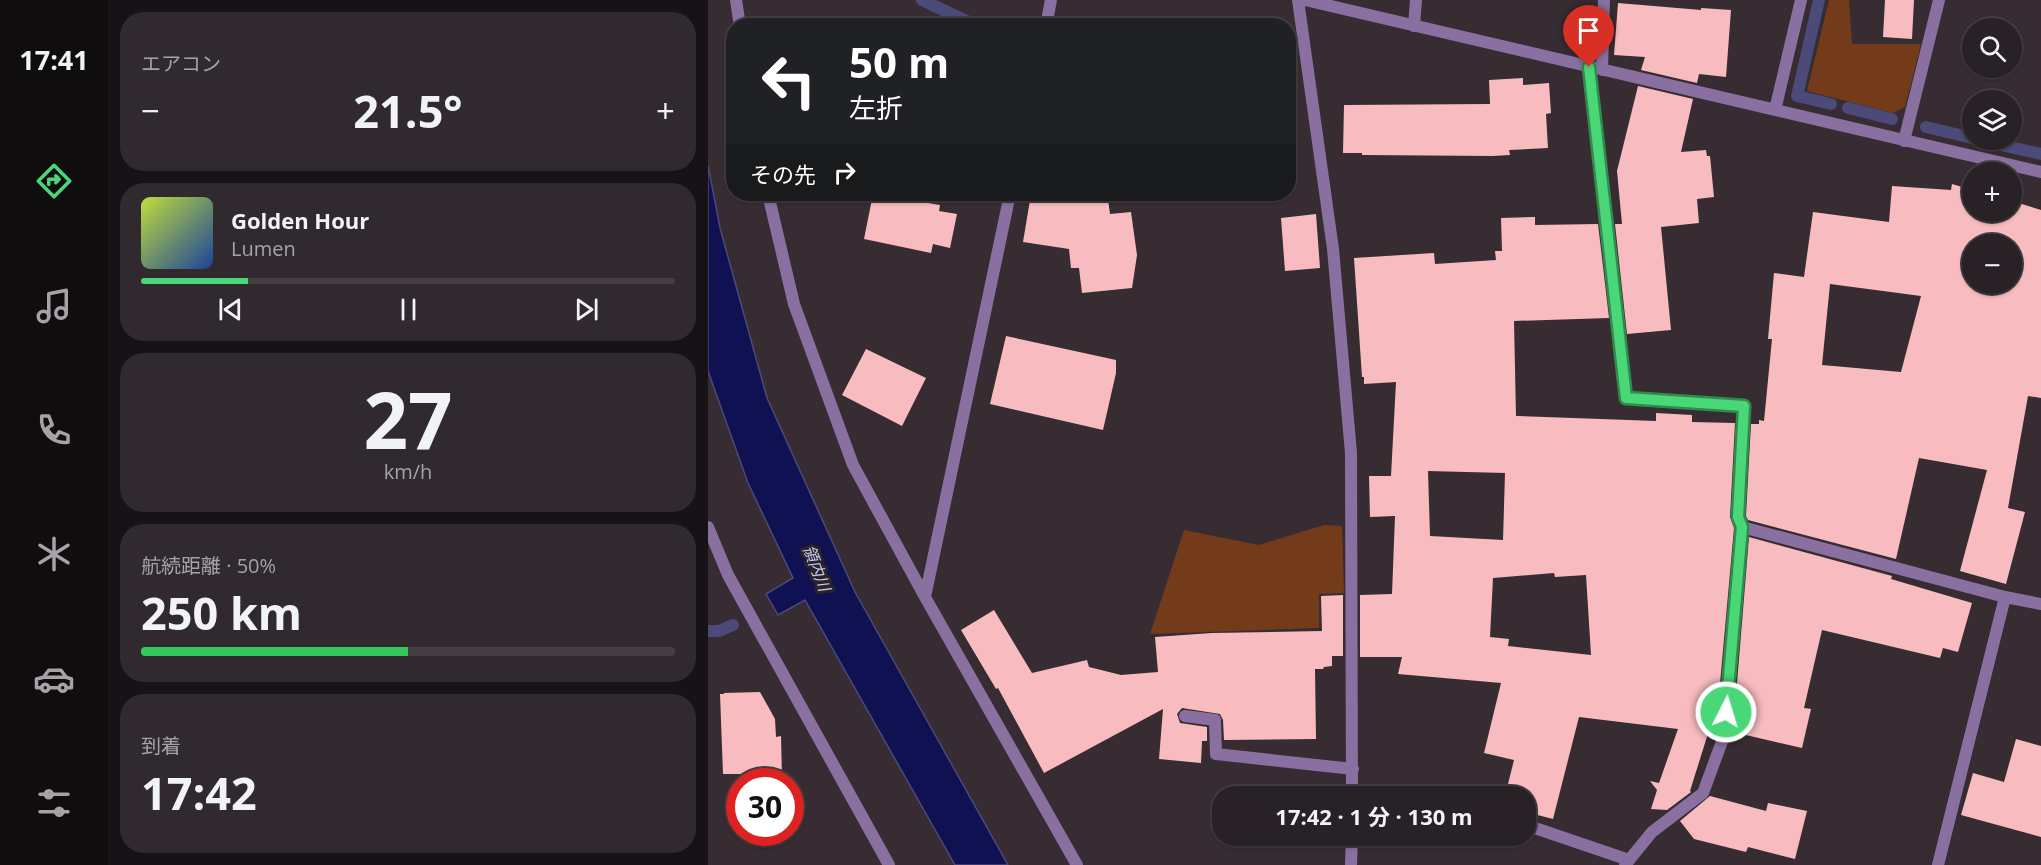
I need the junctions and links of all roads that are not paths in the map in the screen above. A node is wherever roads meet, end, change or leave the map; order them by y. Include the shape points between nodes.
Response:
1 (736, 0) edge
2 (1051, 0) edge
3 (1298, 0) edge
4 (1305, 0) edge
5 (1416, 0) edge
6 (1604, 0) edge
7 (1801, 0) edge
8 (1939, 0) edge
9 (739, 18) edge
10 (1048, 18) edge
11 (1414, 26) junction
12 (1589, 67) junction
13 (1602, 70) junction
14 (1775, 110) junction
15 (1904, 141) junction
16 (2041, 172) edge
17 (770, 201) edge
18 (1009, 201) edge
19 (708, 526) edge
20 (1742, 527) junction
21 (925, 597) junction
22 (2005, 597) junction
23 (2041, 604) edge
24 (1185, 716) dead end
25 (1353, 769) junction
26 (1352, 786) edge
27 (1536, 829) edge
28 (1352, 846) edge
29 (1628, 863) edge
30 (889, 865) edge
31 (1077, 865) edge
32 (1351, 865) edge
33 (1938, 865) edge

1 - 9 street
2 - 10 street
3 - 25 street via 1333,249 1351,453
4 - 11 street
5 - 11 street
6 - 13 street
7 - 14 street
8 - 15 street
11 - 12 street
12 - 13 street
12 - 20 street via 1626,398 1744,406 1738,517
13 - 14 street
14 - 15 street
15 - 16 street
17 - 21 street via 794,304 854,465
18 - 21 street
19 - 30 street via 728,575
20 - 22 street
20 - 29 street via 1724,736 1703,793 1652,832
21 - 31 street
22 - 23 street
22 - 33 street
24 - 25 street via 1215,720 1216,754
25 - 26 street
27 - 29 street
28 - 32 street

